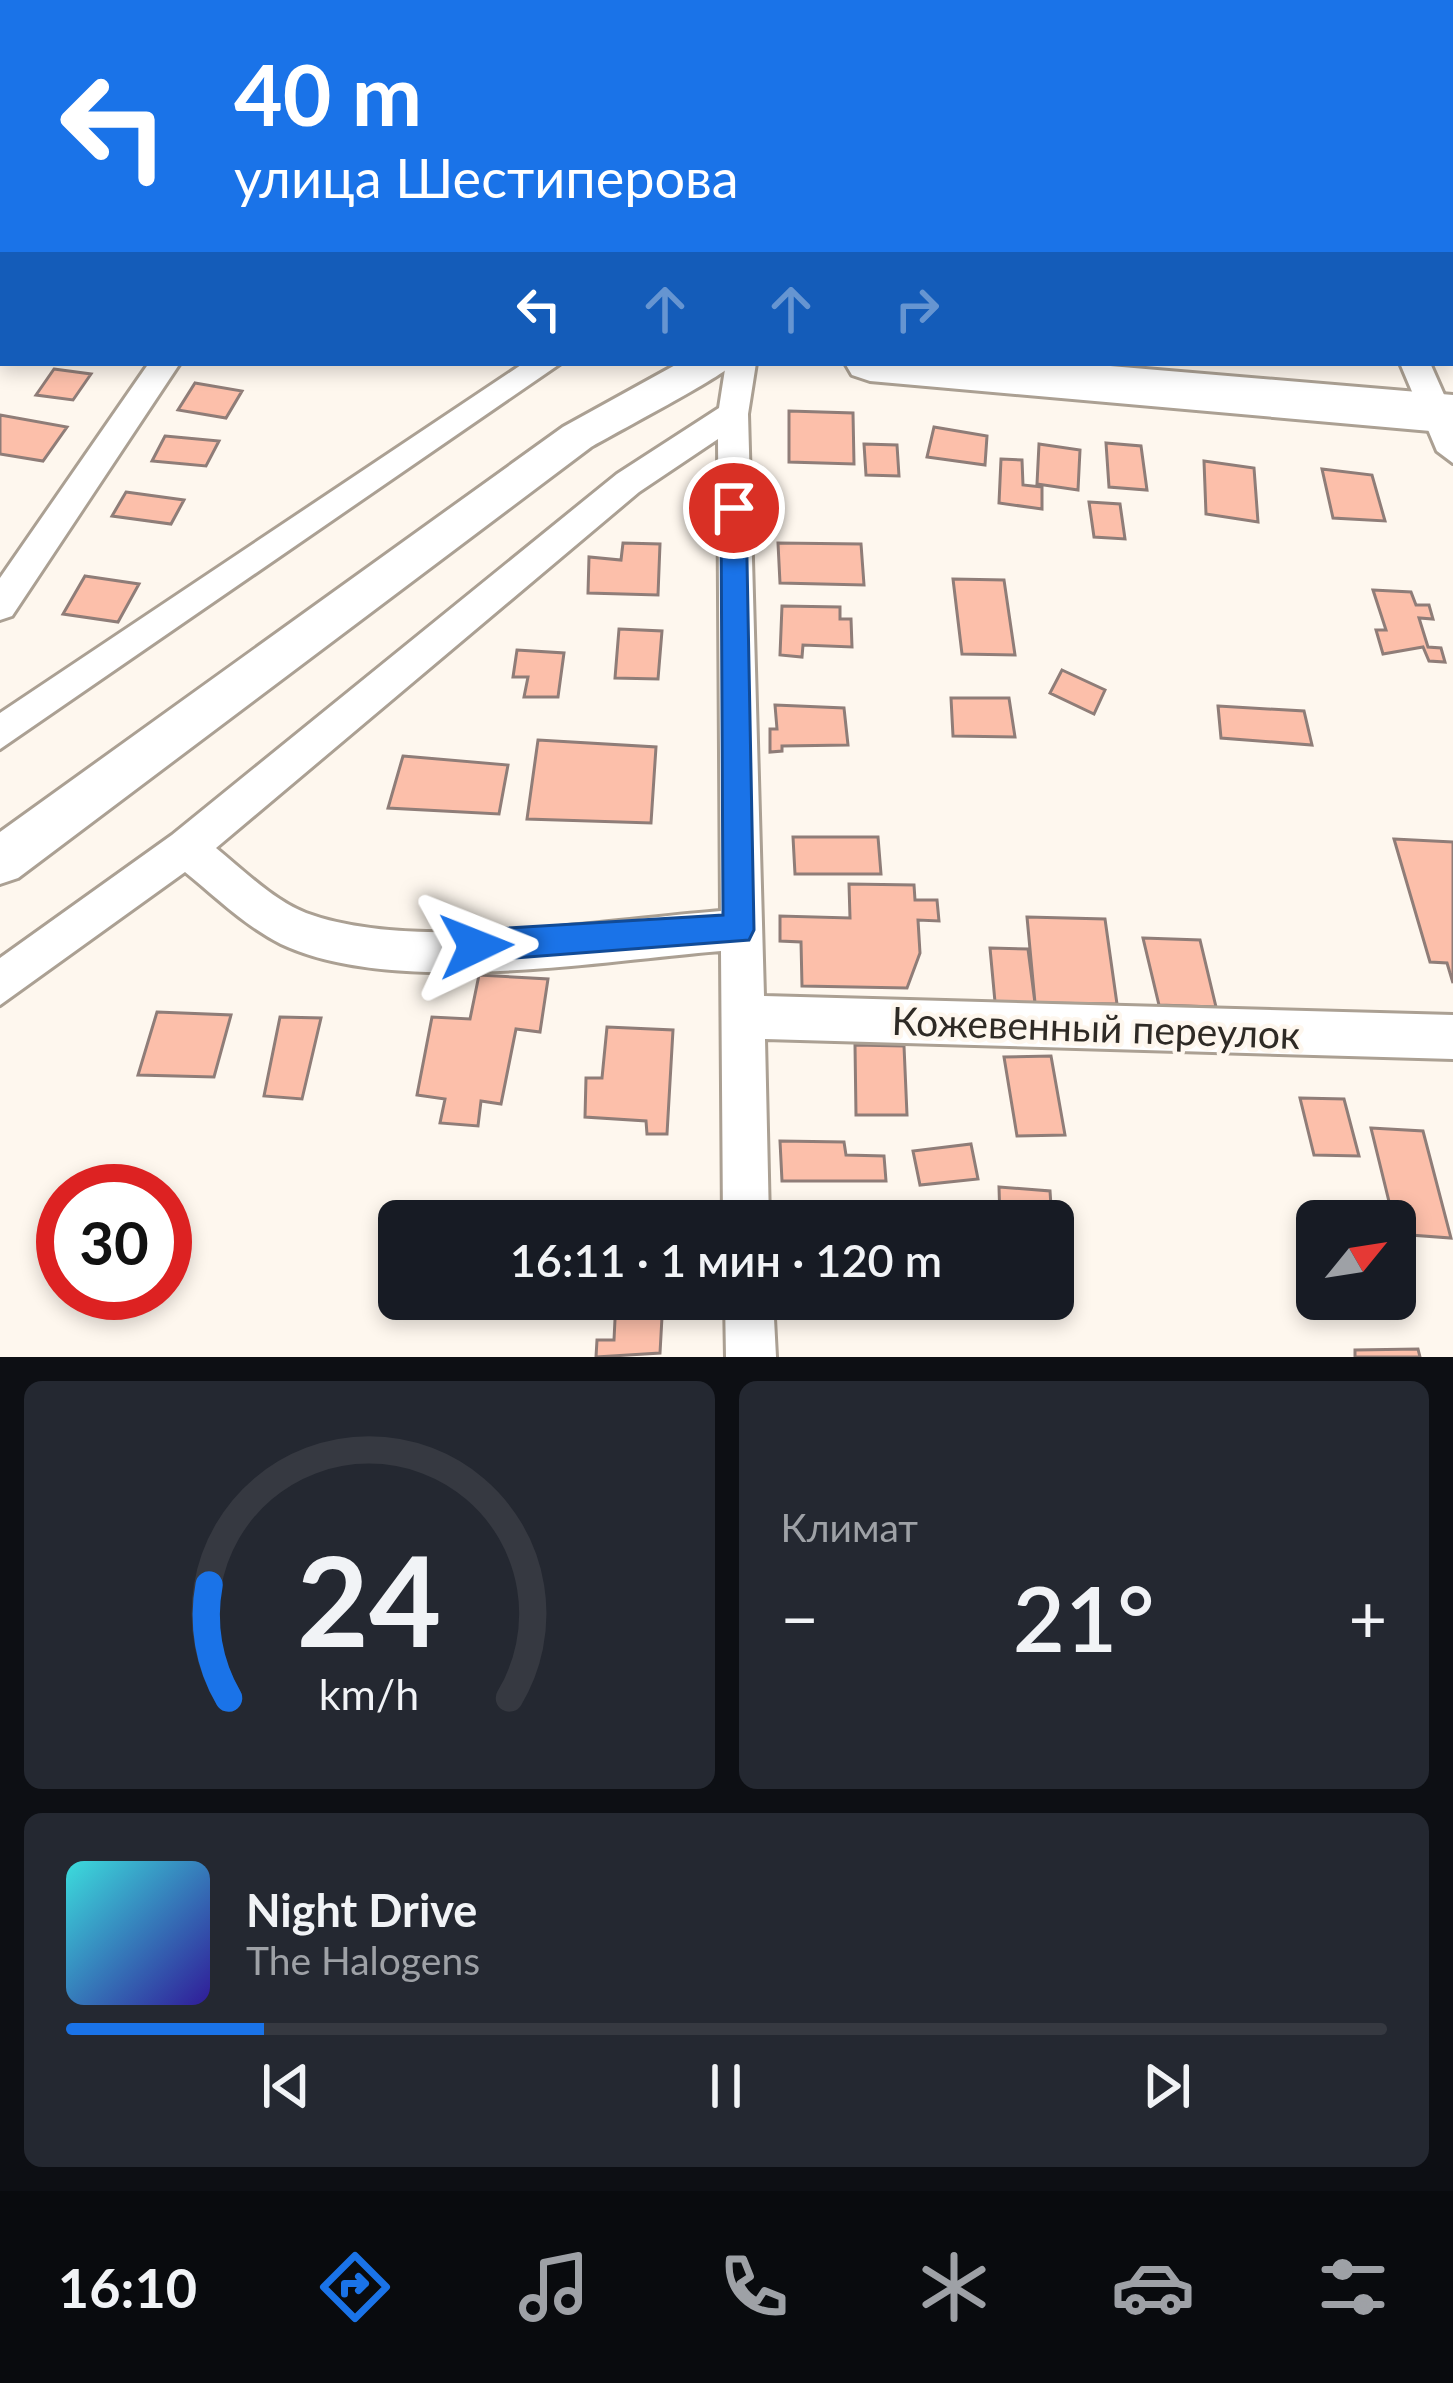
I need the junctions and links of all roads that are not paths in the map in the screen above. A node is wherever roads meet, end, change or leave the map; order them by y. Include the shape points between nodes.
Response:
1 (163, 366) edge
2 (542, 366) edge
3 (708, 366) edge
4 (740, 366) edge
5 (898, 366) edge
6 (1417, 366) edge
7 (733, 414) junction
8 (1448, 426) edge
9 (0, 606) edge
10 (0, 733) edge
11 (186, 848) junction
12 (0, 861) edge
13 (738, 930) junction
14 (0, 984) edge
15 (740, 1017) junction
16 (1453, 1037) edge
17 (745, 1200) edge
18 (750, 1320) edge
19 (751, 1357) edge

1 - 9 street
2 - 10 street
3 - 12 street via 577,436
4 - 7 street
5 - 8 main road
6 - 8 street
7 - 11 street via 628,483
7 - 13 street
11 - 13 street via 296,929 359,947
11 - 14 street
13 - 15 street
15 - 16 street, Кожевенный переулок
15 - 17 street
18 - 19 street

